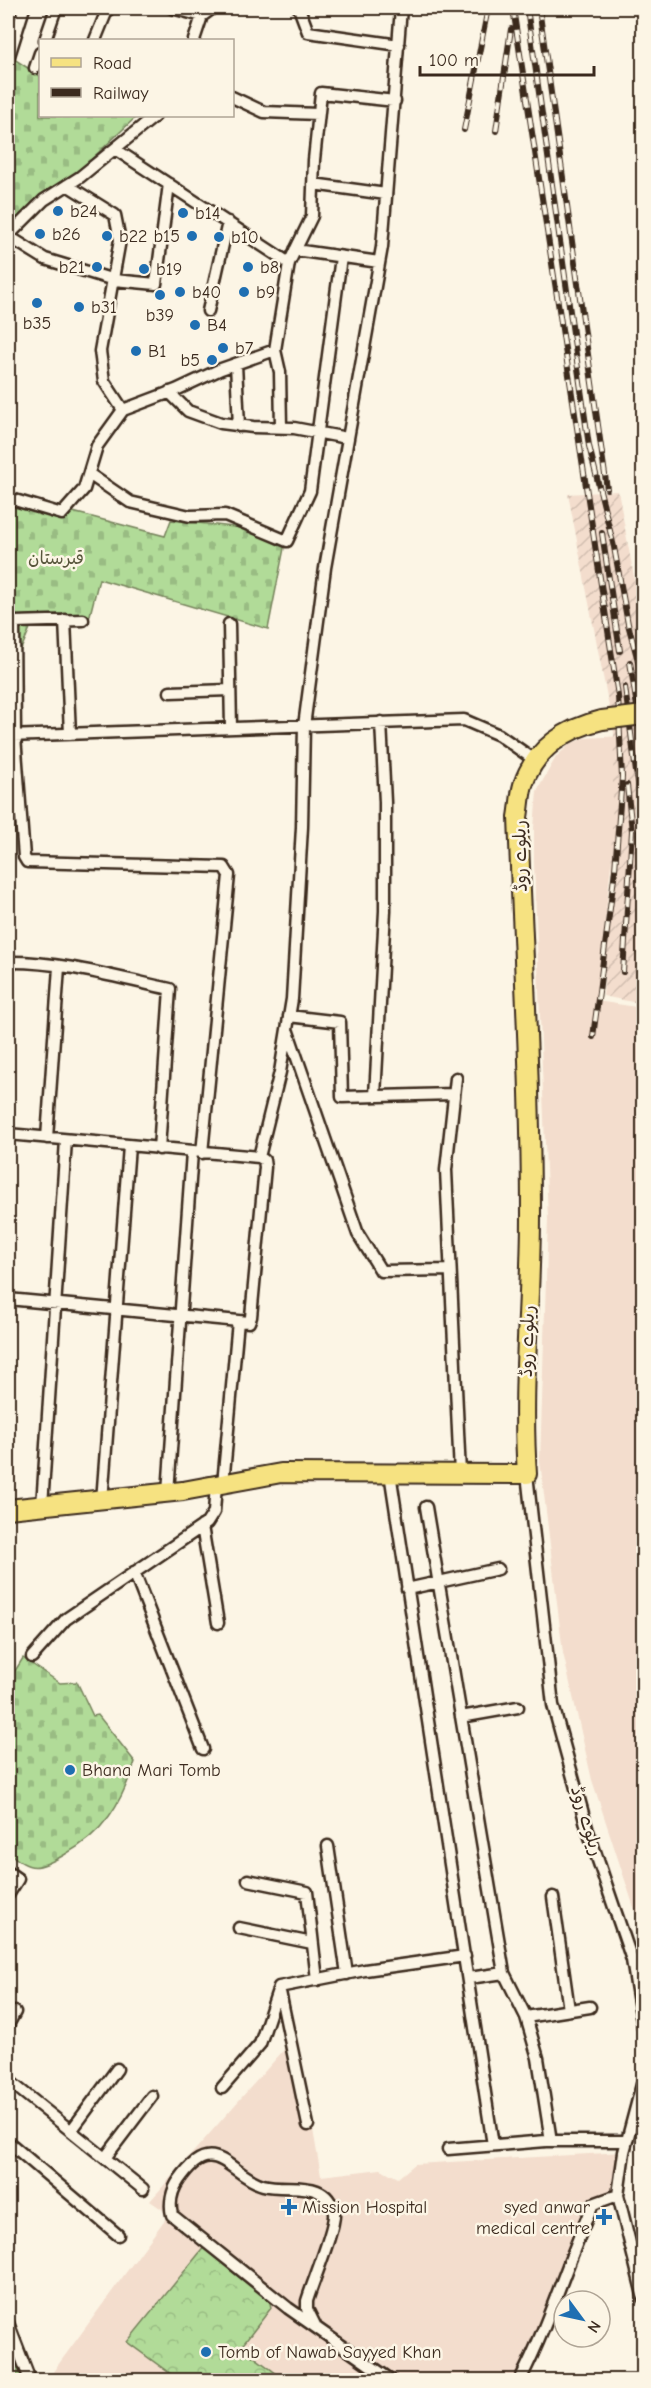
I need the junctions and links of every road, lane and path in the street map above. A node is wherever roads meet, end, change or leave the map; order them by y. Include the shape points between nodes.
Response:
1 (24, 8) edge
2 (56, 8) edge
3 (108, 8) edge
4 (172, 8) edge
5 (213, 8) edge
6 (299, 8) edge
7 (401, 8) edge
8 (202, 16) junction
9 (45, 39) edge
10 (95, 39) edge
11 (194, 39) edge
12 (399, 45) junction
13 (39, 56) edge
14 (8, 59) edge
15 (35, 69) dead end
16 (234, 98) edge
17 (395, 101) junction
18 (318, 114) junction
19 (154, 117) edge
20 (115, 149) junction
21 (169, 184) junction
22 (313, 184) junction
23 (67, 185) junction
24 (387, 194) junction
25 (228, 222) junction
26 (8, 236) edge
27 (295, 250) junction
28 (340, 256) junction
29 (379, 262) junction
30 (289, 263) junction
31 (114, 280) junction
32 (208, 311) dead end
33 (275, 350) junction
34 (236, 364) junction
35 (169, 392) junction
36 (123, 410) junction
37 (239, 426) junction
38 (281, 428) junction
39 (319, 433) junction
40 (347, 438) junction
41 (89, 474) junction
42 (8, 498) edge
43 (83, 620) dead end
44 (65, 621) junction
45 (229, 624) dead end
46 (230, 690) junction
47 (170, 692) dead end
48 (644, 715) edge
49 (381, 722) junction
50 (304, 726) junction
51 (231, 728) junction
52 (70, 734) junction
53 (11, 736) edge
54 (536, 761) junction
55 (8, 962) edge
56 (58, 967) junction
57 (289, 1017) junction
58 (287, 1029) junction
59 (456, 1078) dead end
60 (453, 1094) junction
61 (375, 1096) junction
62 (8, 1134) edge
63 (47, 1138) junction
64 (66, 1140) junction
65 (129, 1146) junction
66 (159, 1149) junction
67 (197, 1153) junction
68 (259, 1157) junction
69 (450, 1270) junction
70 (8, 1299) edge
71 (55, 1304) junction
72 (117, 1310) junction
73 (180, 1316) junction
74 (238, 1321) junction
75 (390, 1473) junction
76 (460, 1474) junction
77 (527, 1474) junction
78 (220, 1484) junction
79 (168, 1493) junction
80 (102, 1501) junction
81 (42, 1506) junction
82 (426, 1508) dead end
83 (8, 1509) edge
84 (202, 1526) junction
85 (498, 1569) dead end
86 (134, 1572) junction
87 (438, 1582) junction
88 (407, 1588) junction
89 (218, 1623) dead end
90 (32, 1657) dead end
91 (518, 1707) dead end
92 (461, 1717) junction
93 (203, 1749) dead end
94 (328, 1846) dead end
95 (8, 1872) edge
96 (248, 1880) dead end
97 (8, 1895) edge
98 (553, 1897) dead end
99 (239, 1928) dead end
100 (312, 1943) junction
101 (465, 1956) junction
102 (504, 1973) junction
103 (347, 1974) junction
104 (469, 1978) junction
105 (317, 1980) junction
106 (279, 1987) junction
107 (590, 2007) dead end
108 (569, 2010) junction
109 (15, 2012) dead end
110 (526, 2017) junction
111 (8, 2025) edge
112 (644, 2033) edge
113 (117, 2069) dead end
114 (644, 2077) edge
115 (8, 2080) edge
116 (222, 2088) dead end
117 (152, 2096) dead end
118 (308, 2125) dead end
119 (71, 2131) junction
120 (551, 2141) junction
121 (627, 2141) junction
122 (12, 2145) dead end
123 (493, 2145) junction
124 (448, 2149) dead end
125 (105, 2158) junction
126 (143, 2189) dead end
127 (618, 2195) junction
128 (118, 2235) dead end
129 (644, 2299) edge
130 (8, 2323) edge
131 (316, 2327) junction
132 (30, 2380) edge
133 (391, 2380) edge
134 (520, 2380) edge

1 - 14 street
2 - 9 street
3 - 10 street
4 - 8 street
5 - 8 street
6 - 12 street via 308,32
7 - 12 street
8 - 11 street
12 - 17 street
13 - 15 street
16 - 18 street via 264,112
17 - 18 street via 321,93
17 - 24 street
18 - 22 street
19 - 20 street
20 - 21 street
20 - 23 street
21 - 25 street
21 - 31 street via 156,284
22 - 24 street
22 - 27 street via 312,216
23 - 26 street via 44,200
23 - 31 street via 115,215 120,240
24 - 29 street
25 - 30 street
25 - 32 street
26 - 31 street via 45,259
27 - 28 street
27 - 30 street
28 - 29 street
28 - 39 street
29 - 40 street
30 - 33 street
31 - 36 street via 100,351 104,381
33 - 34 street
33 - 38 street via 280,372
34 - 35 street
34 - 37 street
35 - 36 street
35 - 37 street via 188,411
36 - 41 street via 97,446
37 - 38 street
38 - 39 street
39 - 40 street
39 - 41 street via 310,491 287,541 225,515 190,516 130,502
40 - 50 street
41 - 42 street via 84,489 62,514
43 - 44 street
44 - 52 street
44 - 53 street via 14,622
45 - 46 street
46 - 47 street
46 - 51 street
48 - 54 main road, ریلوے روڈ, bridge via 579,725 551,742
49 - 50 street
49 - 54 street via 464,720 499,735
49 - 61 street via 385,911
50 - 51 street
50 - 57 street via 302,826
51 - 52 street
52 - 53 street
53 - 67 street via 27,862 227,870
54 - 77 main road, ریلوے روڈ via 524,783 518,817 530,1066 531,1219 524,1436
55 - 56 street
56 - 63 street
56 - 66 street via 170,989
57 - 58 street
57 - 61 street via 340,1022 342,1097
58 - 68 street
58 - 69 street via 358,1234 381,1271
59 - 60 street
60 - 61 street
60 - 69 street via 446,1170
62 - 63 street
63 - 64 street
64 - 65 street
64 - 71 street
65 - 66 street
65 - 72 street
66 - 67 street
67 - 68 street
67 - 73 street
68 - 74 street via 265,1167 251,1317 249,1322
69 - 76 street
70 - 71 street
71 - 72 street
71 - 81 street
72 - 73 street
72 - 80 street
73 - 74 street
73 - 79 street
74 - 78 street
75 - 76 main road
75 - 78 main road via 282,1473
75 - 88 street
76 - 77 main road
77 - 112 street, ریلوے روڈ via 553,1705 587,1828 632,1960
78 - 79 main road
78 - 84 street via 214,1512
79 - 80 main road
80 - 81 main road
81 - 83 main road
82 - 87 street
84 - 86 street
84 - 89 street
85 - 87 street
86 - 90 street via 66,1619
86 - 93 street
87 - 88 street
87 - 92 street
88 - 101 street
91 - 92 street
92 - 102 street
94 - 103 street
95 - 97 street via 18,1879
96 - 100 street via 307,1892
98 - 108 street
99 - 100 street
100 - 105 street
101 - 103 street
101 - 104 street
102 - 104 street
102 - 110 street
103 - 105 street
104 - 123 street
105 - 106 street
106 - 116 street via 260,2044
106 - 118 street
107 - 108 street
108 - 110 street
109 - 111 street
110 - 120 street via 538,2058
113 - 119 street
114 - 121 street
115 - 119 street
117 - 125 street
119 - 125 street
120 - 121 street
120 - 123 street
121 - 127 street
122 - 128 street
123 - 124 street
125 - 126 street
127 - 129 street
127 - 134 street via 593,2204 539,2343
130 - 132 street
131 - 131 street via 307,2301 334,2218 330,2203 312,2188 262,2185 222,2159 212,2156 196,2162 176,2184 172,2215
131 - 133 street

